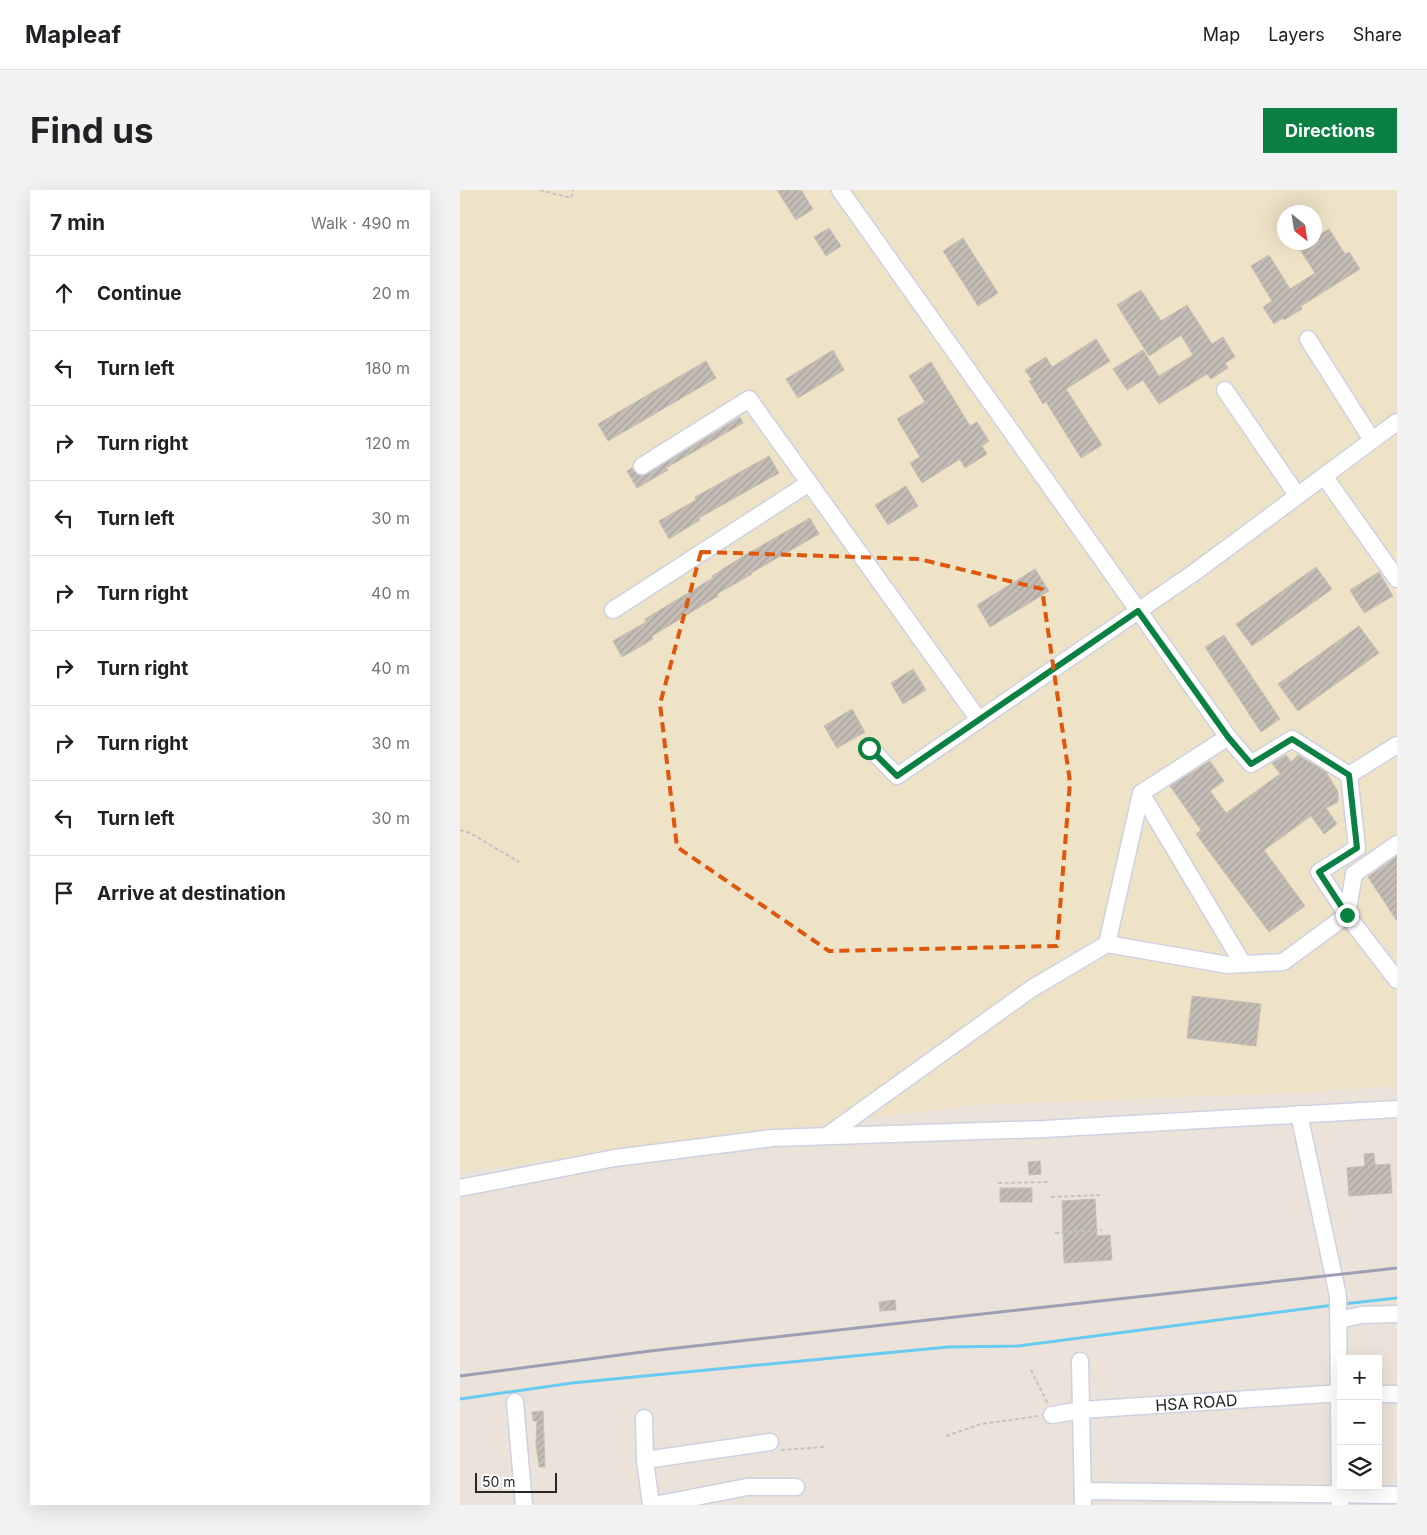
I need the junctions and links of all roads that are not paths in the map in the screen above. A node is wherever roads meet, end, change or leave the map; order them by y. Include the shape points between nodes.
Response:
1 (840, 190) edge
2 (1308, 339) dead end
3 (1225, 390) dead end
4 (1397, 422) edge
5 (1372, 440) junction
6 (642, 466) dead end
7 (1324, 476) junction
8 (809, 483) junction
9 (1297, 495) junction
10 (1397, 580) edge
11 (613, 610) dead end
12 (1138, 611) junction
13 (979, 720) junction
14 (1228, 737) junction
15 (1397, 745) edge
16 (869, 748) dead end
17 (1349, 775) junction
18 (1141, 793) junction
19 (1397, 844) edge
20 (1347, 915) junction
21 (1107, 944) junction
22 (1243, 964) junction
23 (1397, 980) edge
24 (1397, 1109) edge
25 (1300, 1114) junction
26 (828, 1135) junction
27 (460, 1188) edge
28 (1338, 1309) junction
29 (1397, 1314) edge
30 (1339, 1355) edge
31 (1080, 1361) dead end
32 (1337, 1393) edge
33 (1382, 1394) edge
34 (1397, 1394) edge
35 (1340, 1400) edge
36 (515, 1402) dead end
37 (1081, 1410) junction
38 (1052, 1415) road end
39 (644, 1418) dead end
40 (770, 1442) road end
41 (645, 1460) junction
42 (796, 1487) dead end
43 (1397, 1495) edge
44 (1083, 1498) edge
45 (1340, 1500) edge
46 (524, 1505) edge
47 (653, 1505) edge

1 - 12 street
2 - 5 street
3 - 9 street
4 - 5 street
5 - 7 street
6 - 8 street via 749,399
7 - 9 street
7 - 10 street
8 - 11 street
8 - 13 street
9 - 12 street
12 - 13 street
12 - 14 street
13 - 16 street via 897,776
14 - 17 street via 1251,764 1292,739
14 - 18 street
15 - 17 street
17 - 20 street via 1357,848 1319,872
18 - 21 street
18 - 22 street
19 - 20 street via 1354,874
20 - 22 street via 1283,962
20 - 23 street
21 - 22 street
21 - 26 street via 1031,989
24 - 25 street
25 - 26 street via 1044,1129
25 - 28 street
26 - 27 street via 772,1138 615,1158
28 - 29 street via 1362,1316
28 - 30 street
31 - 37 street
32 - 37 street, HSA ROAD
33 - 34 street
35 - 45 street
36 - 46 street
37 - 38 street, HSA ROAD
37 - 44 street
39 - 41 street
40 - 41 street
41 - 47 street
42 - 47 street via 747,1487
43 - 45 street
44 - 45 street

